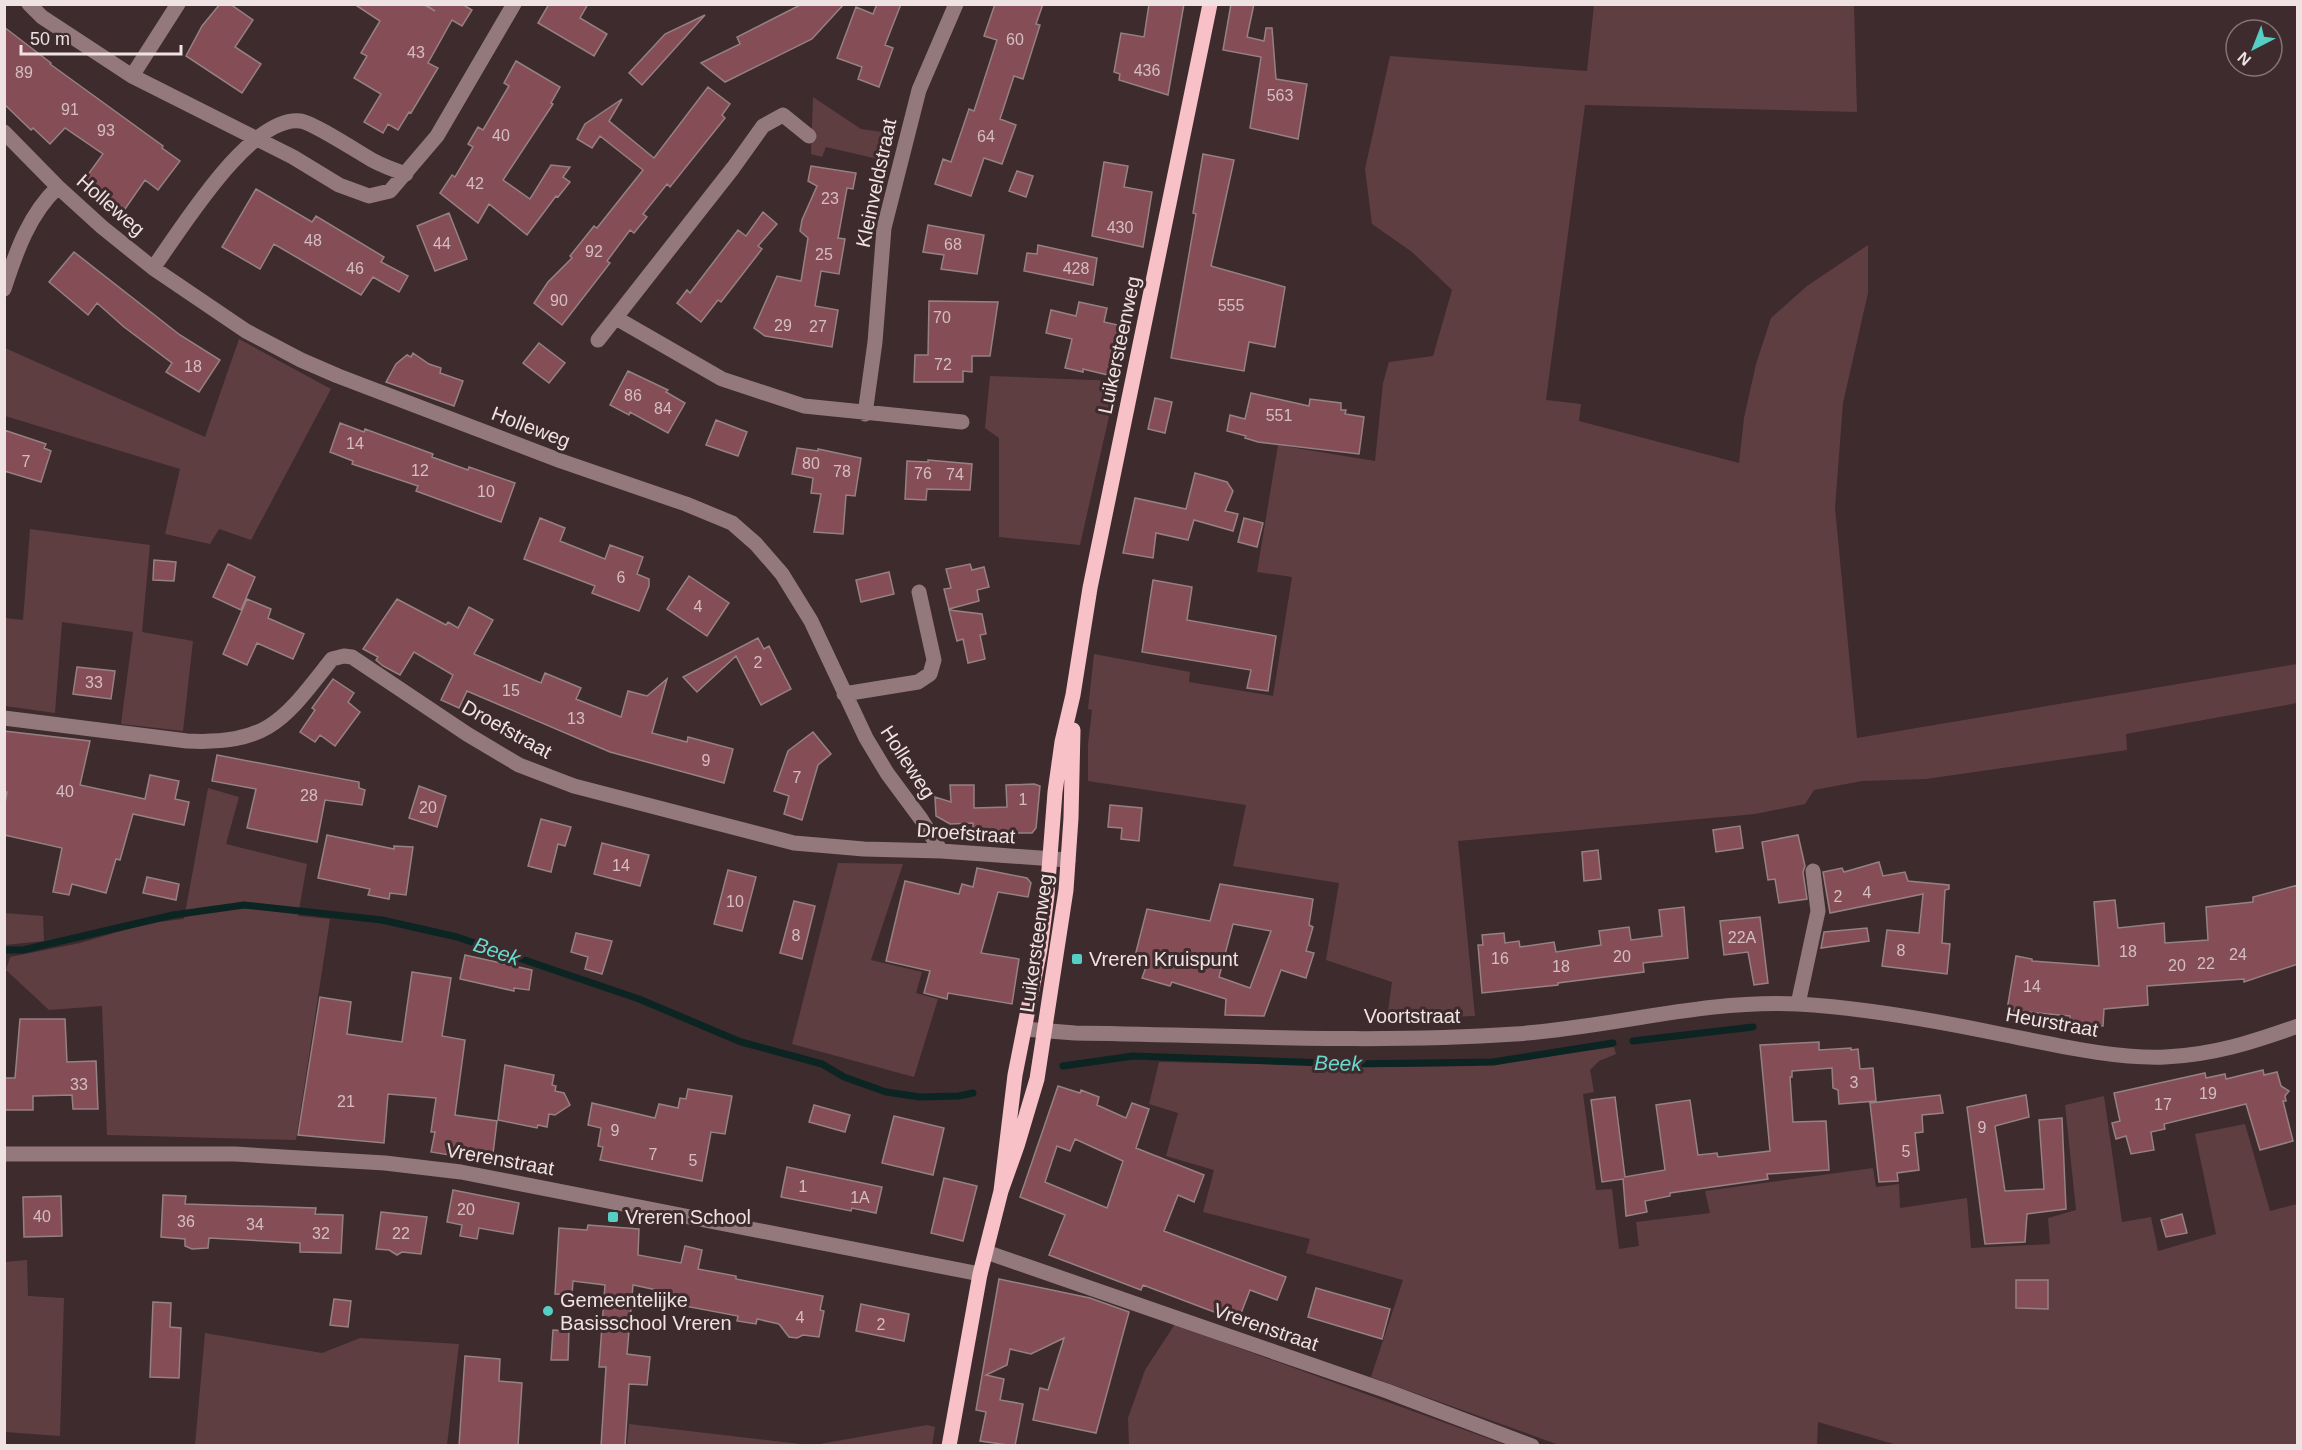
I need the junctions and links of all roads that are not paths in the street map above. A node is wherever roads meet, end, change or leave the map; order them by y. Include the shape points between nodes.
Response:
1 (29, 4) edge
2 (178, 4) edge
3 (514, 4) edge
4 (956, 4) edge
5 (1210, 4) edge
6 (132, 76) junction
7 (4, 132) edge
8 (809, 136) dead end
9 (254, 139) junction
10 (406, 174) junction
11 (58, 187) junction
12 (153, 268) junction
13 (4, 289) edge
14 (616, 318) junction
15 (598, 340) dead end
16 (865, 414) junction
17 (962, 422) dead end
18 (919, 592) dead end
19 (844, 694) junction
20 (1073, 695) junction
21 (4, 718) edge
22 (941, 851) junction
23 (1050, 859) junction
24 (1068, 860) junction
25 (1813, 871) dead end
26 (1798, 1004) junction
27 (2298, 1026) edge
28 (1024, 1029) junction
29 (1045, 1031) junction
30 (4, 1154) edge
31 (1001, 1191) junction
32 (986, 1252) junction
33 (980, 1274) junction
34 (949, 1446) edge
35 (1532, 1446) edge

1 - 6 street via 42,17
2 - 6 street
3 - 10 street via 437,136
4 - 16 street, Kleinveldstraat via 919,90 886,218
5 - 20 main road, Luikersteenweg via 1092,577
6 - 9 street
7 - 11 street, Holleweg
8 - 14 street via 783,115 763,126
9 - 10 street via 285,121 302,121
9 - 10 street via 339,185 369,196 390,191
9 - 12 street via 224,170
11 - 12 street, Holleweg
11 - 13 street via 31,219
12 - 19 street, Holleweg via 246,331 301,360 732,524 782,574 811,621
14 - 15 street
14 - 16 street via 722,379 804,406
16 - 17 street
18 - 19 street via 934,660 930,674 918,682
19 - 22 street, Holleweg via 887,773
20 - 23 main road, Luikersteenweg via 1056,783
20 - 24 main road, Luikersteenweg
21 - 22 street, Droefstraat via 187,741 240,739 281,719 333,658 352,657 519,765 574,786 794,843
22 - 23 street, Droefstraat
23 - 24 street, Droefstraat
23 - 28 main road, Luikersteenweg via 1040,949
24 - 29 main road, Luikersteenweg
25 - 26 street via 1818,911
26 - 27 street, Heurstraat via 1913,1016 2054,1045 2163,1057 2242,1046
26 - 29 street, Voortstraat via 1707,1008 1519,1034 1432,1039
28 - 29 street, Voortstraat
28 - 31 main road, Luikersteenweg
29 - 31 main road, Luikersteenweg via 1037,1079
30 - 33 street, Vrerenstraat via 236,1154 385,1162 461,1172
31 - 32 main road, Luikersteenweg
32 - 33 main road, Luikersteenweg
32 - 35 street, Vrerenstraat via 1376,1387
33 - 34 main road, Luikersteenweg

